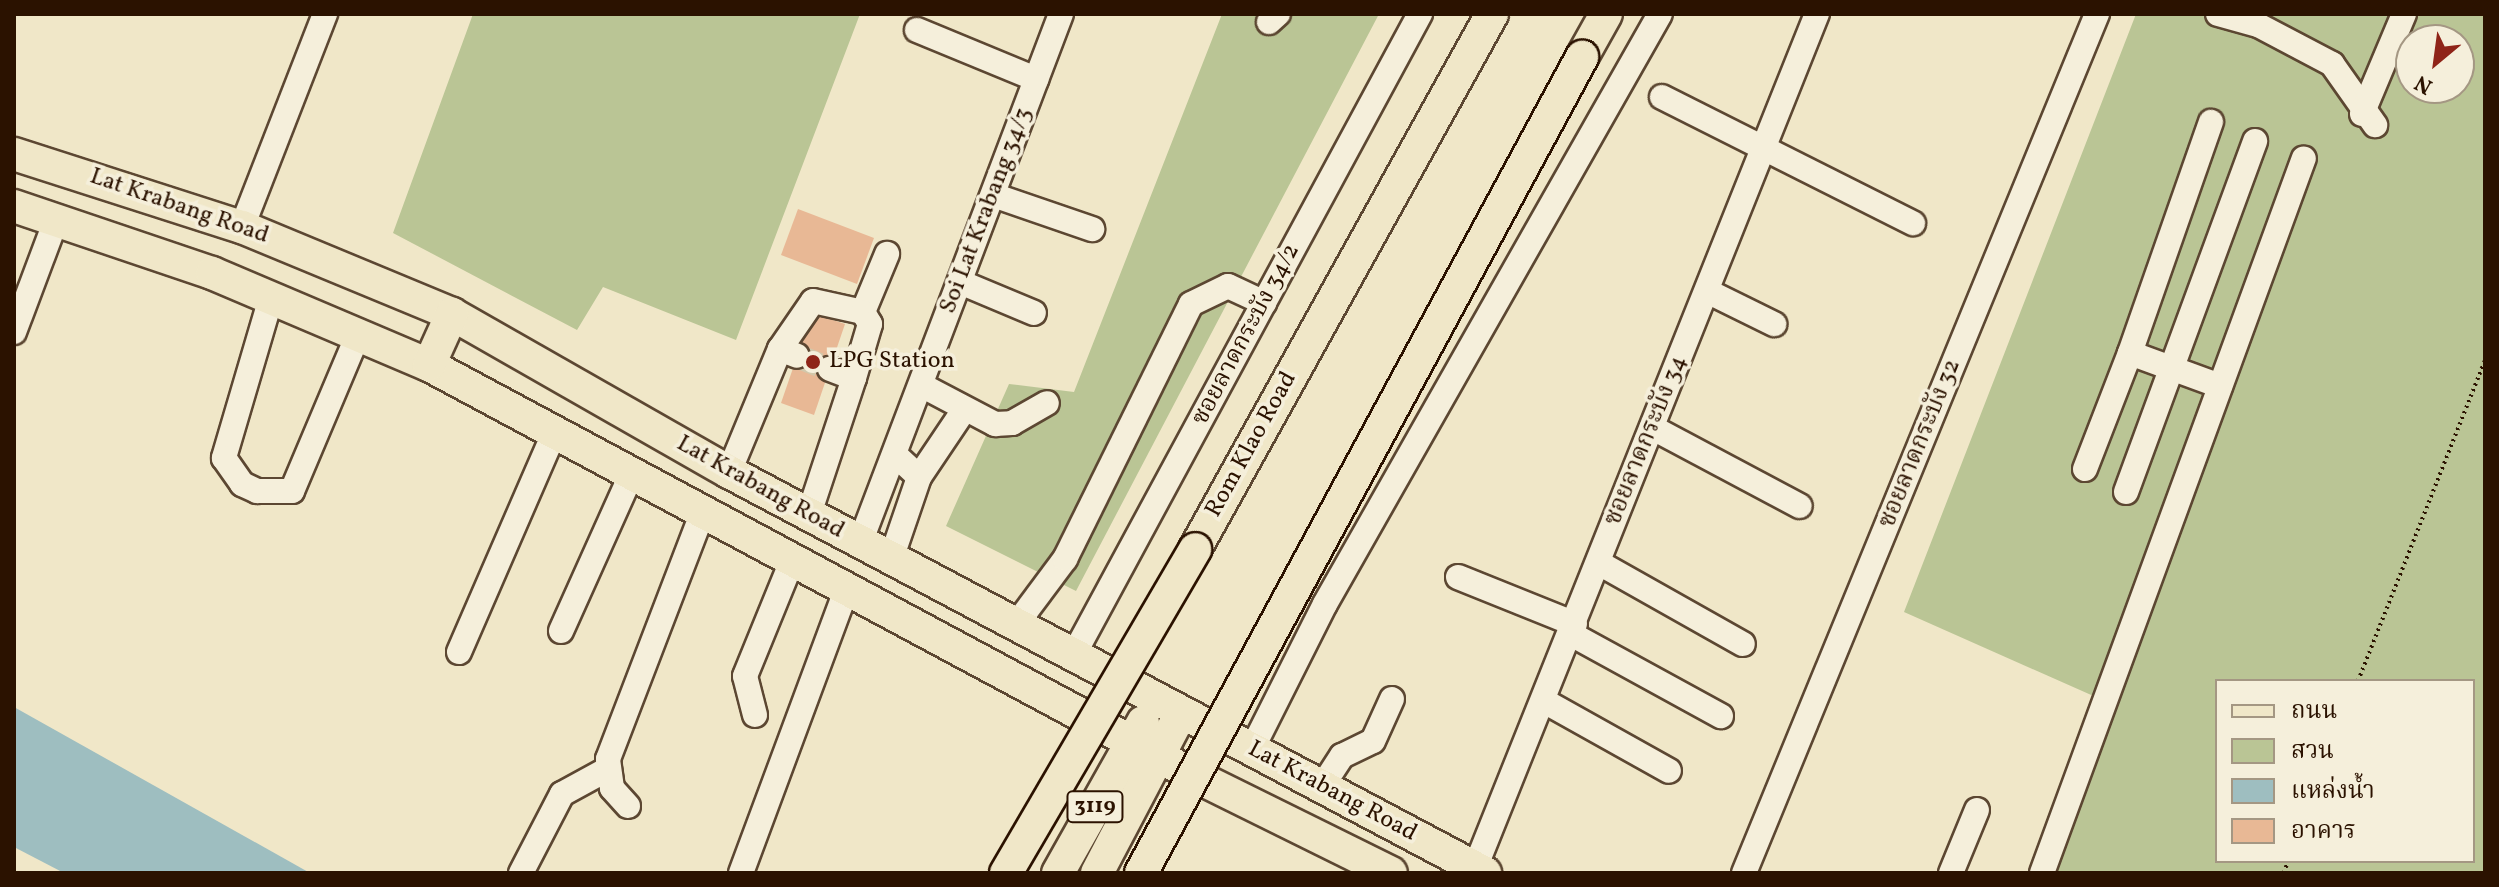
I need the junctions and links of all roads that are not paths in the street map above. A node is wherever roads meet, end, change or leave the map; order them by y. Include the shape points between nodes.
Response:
1 (325, 14) edge
2 (1061, 14) edge
3 (1420, 14) edge
4 (1606, 14) edge
5 (1660, 14) edge
6 (1817, 14) edge
7 (2097, 14) edge
8 (2218, 14) edge
9 (2404, 14) edge
10 (1491, 15) edge
11 (917, 30) dead end
12 (1036, 79) junction
13 (1662, 97) dead end
14 (2211, 122) dead end
15 (2255, 141) dead end
16 (1763, 151) junction
17 (14, 154) edge
18 (2304, 158) dead end
19 (993, 195) junction
20 (14, 206) edge
21 (56, 220) junction
22 (1913, 223) dead end
23 (242, 227) junction
24 (1092, 229) dead end
25 (887, 254) dead end
26 (960, 282) junction
27 (1707, 291) junction
28 (271, 298) junction
29 (1264, 303) junction
30 (863, 312) junction
31 (1034, 313) dead end
32 (452, 314) junction
33 (1774, 324) dead end
34 (14, 332) edge
35 (358, 335) junction
36 (2130, 353) junction
37 (429, 365) junction
38 (2170, 367) junction
39 (830, 369) tunnel mouth
40 (854, 378) junction
41 (921, 385) junction
42 (2220, 386) junction
43 (1047, 403) dead end
44 (964, 410) junction
45 (1653, 428) junction
46 (554, 433) junction
47 (895, 455) junction
48 (2085, 469) dead end
49 (729, 472) junction
50 (631, 475) junction
51 (919, 477) junction
52 (2126, 492) dead end
53 (1800, 506) dead end
54 (702, 514) junction
55 (809, 514) junction
56 (860, 543) junction
57 (891, 559) junction
58 (792, 561) junction
59 (1599, 563) junction
60 (1458, 577) dead end
61 (846, 590) junction
62 (1015, 626) junction
63 (1573, 629) junction
64 (561, 631) dead end
65 (1743, 644) dead end
66 (459, 652) dead end
67 (1073, 656) junction
68 (1392, 699) dead end
69 (1544, 701) junction
70 (1168, 708) junction
71 (755, 715) dead end
72 (1721, 716) dead end
73 (1132, 741) junction
74 (1252, 749) junction
75 (1160, 757) junction
76 (606, 770) junction
77 (1669, 771) dead end
78 (1323, 785) junction
79 (628, 806) dead end
80 (1977, 810) dead end
81 (1480, 870) edge
82 (521, 873) edge
83 (741, 873) edge
84 (1006, 873) edge
85 (1058, 873) edge
86 (1097, 873) edge
87 (1141, 873) edge
88 (1391, 873) edge
89 (1744, 873) edge
90 (1951, 873) edge
91 (2042, 873) edge

1 - 23 street
2 - 12 street, Soi Lat Krabang 34/3
3 - 29 street, ซอยลาดกระบัง 34/2
4 - 87 main road, bridge
5 - 74 street via 1325,604
6 - 16 street, ซอยลาดกระบัง 34
7 - 89 street, ซอยลาดกระบัง 32
8 - 9 street via 2258,25 2332,64 2368,119
10 - 84 main road, Rom Klao Road, bridge
11 - 12 street
12 - 19 street, Soi Lat Krabang 34/3
13 - 16 street
14 - 36 street
15 - 38 street
16 - 22 street
16 - 27 street, ซอยลาดกระบัง 34
17 - 23 main road, Lat Krabang Road
18 - 42 street
19 - 24 street
19 - 26 street, Soi Lat Krabang 34/3
20 - 21 main road, Lat Krabang Road
21 - 28 main road, Lat Krabang Road
21 - 34 street
23 - 32 main road, Lat Krabang Road
25 - 30 street
26 - 31 street
26 - 41 street, Soi Lat Krabang 34/3
27 - 33 street
27 - 45 street, ซอยลาดกระบัง 34
28 - 35 main road, Lat Krabang Road
28 - 35 street via 224,458 242,484 257,491 292,491
29 - 62 street via 1228,286 1191,304 1065,559
29 - 67 street, ซอยลาดกระบัง 34/2
30 - 40 street via 870,324
30 - 49 street via 813,301
32 - 37 main road
32 - 49 main road, Lat Krabang Road
35 - 37 main road, Lat Krabang Road
36 - 38 street
36 - 48 street
37 - 46 main road, Lat Krabang Road
38 - 42 street
38 - 52 street
39 - 40 street
40 - 55 street
41 - 44 street
41 - 47 street, Soi Lat Krabang 34/3
42 - 91 street
43 - 44 street via 1012,423
44 - 51 street
45 - 53 street
45 - 59 street, ซอยลาดกระบัง 34
46 - 50 main road, Lat Krabang Road
46 - 66 street
47 - 51 street
47 - 56 street, Soi Lat Krabang 34/3
49 - 55 main road, Lat Krabang Road
50 - 54 main road, Lat Krabang Road
50 - 64 street
51 - 57 street
54 - 58 main road, Lat Krabang Road
54 - 76 street
55 - 56 main road, Lat Krabang Road
56 - 57 main road, Lat Krabang Road
57 - 62 main road, Lat Krabang Road
58 - 61 main road, Lat Krabang Road
58 - 71 street via 745,676
59 - 63 street, ซอยลาดกระบัง 34
59 - 65 street
60 - 63 street
61 - 73 main road, Lat Krabang Road
61 - 83 street
62 - 67 main road, Lat Krabang Road
63 - 69 street, ซอยลาดกระบัง 34
63 - 72 street
67 - 70 main road, Lat Krabang Road
68 - 78 street via 1373,741 1342,756
69 - 77 street
69 - 81 street, ซอยลาดกระบัง 34
70 - 73 main road
70 - 74 main road, Lat Krabang Road
70 - 75 main road
73 - 75 main road, Lat Krabang Road
73 - 85 main road, 3119
74 - 78 main road, Lat Krabang Road
75 - 86 main road, 3119
75 - 88 main road, Lat Krabang Road
76 - 79 street
76 - 82 street via 562,794
78 - 81 main road, Lat Krabang Road
80 - 90 street

